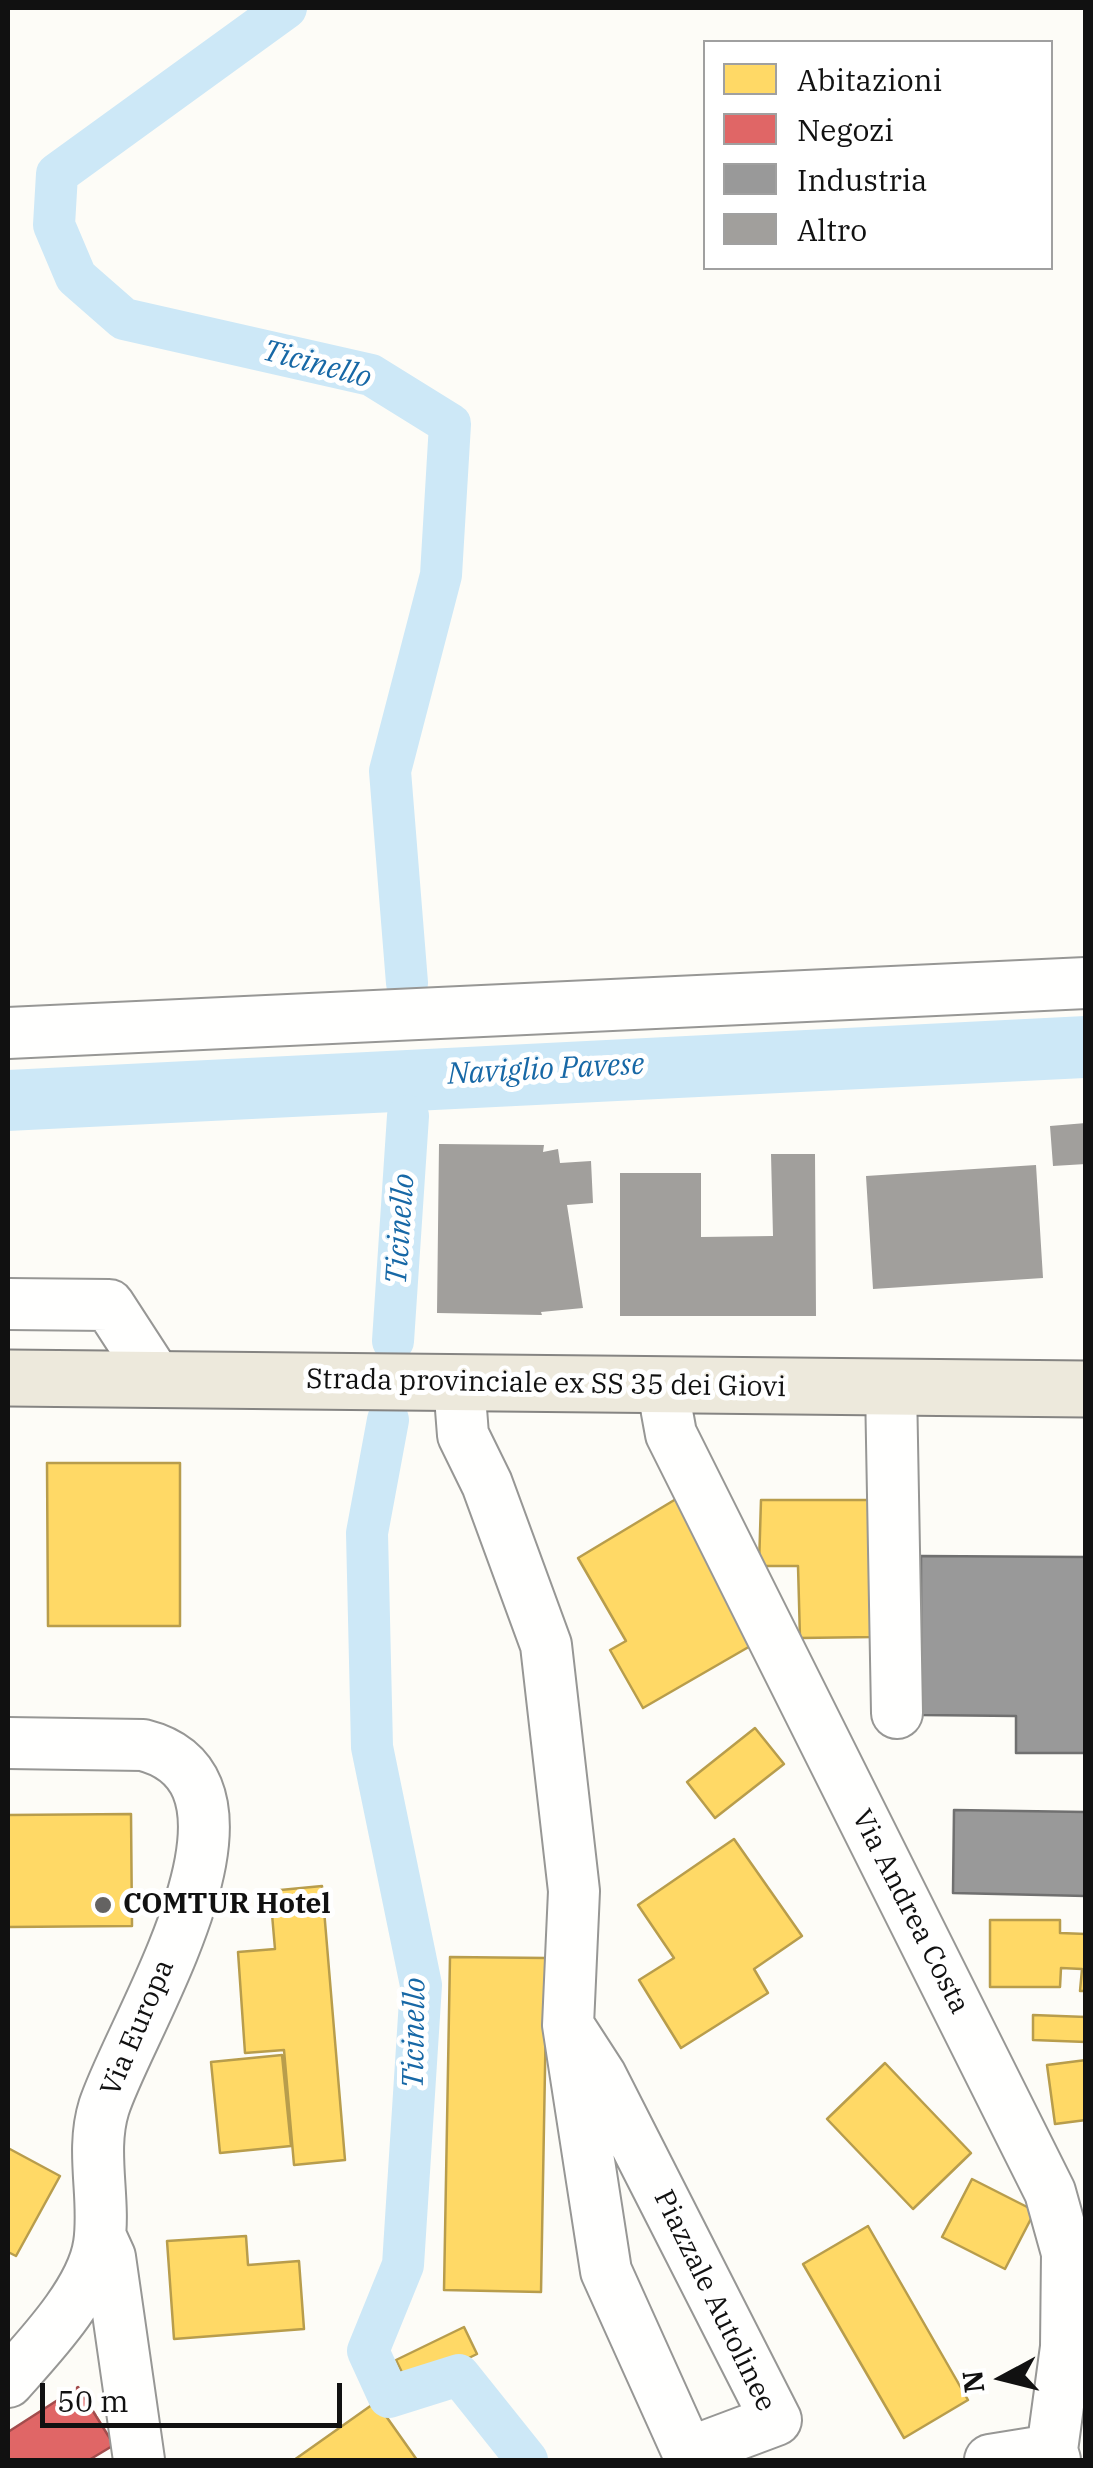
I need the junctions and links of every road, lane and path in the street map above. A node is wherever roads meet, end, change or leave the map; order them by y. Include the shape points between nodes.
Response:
1 (1086, 983) edge
2 (8, 1033) edge
3 (8, 1304) edge
4 (8, 1378) edge
5 (157, 1379) junction
6 (460, 1383) junction
7 (662, 1385) junction
8 (891, 1387) junction
9 (1086, 1388) edge
10 (898, 1713) dead end
11 (8, 1744) edge
12 (568, 2024) junction
13 (99, 2232) junction
14 (44, 2339) junction
15 (124, 2360) junction
16 (8, 2382) edge
17 (1054, 2455) edge
18 (139, 2460) edge
19 (990, 2460) edge

1 - 2 street
3 - 5 street via 109,1305
4 - 5 main road, Strada provinciale ex SS 35 dei Giovi
5 - 6 main road, Strada provinciale ex SS 35 dei Giovi
6 - 7 main road, Strada provinciale ex SS 35 dei Giovi
6 - 12 street, Piazzale Autolinee via 463,1435 546,1645 574,1891
7 - 8 main road, Strada provinciale ex SS 35 dei Giovi
7 - 17 street, Via Andrea Costa via 671,1434 1050,2192 1067,2253 1066,2347
8 - 9 main road, Strada provinciale ex SS 35 dei Giovi
8 - 10 street
11 - 13 street, Via Europa via 160,1750 192,1772 203,1802 199,1870 188,1910 103,2109
12 - 12 street, Piazzale Autolinee via 606,2271 688,2453 776,2420 601,2076
13 - 14 street, Via Europa via 90,2271
13 - 15 street via 110,2257
14 - 15 street via 86,2334
14 - 16 street, Via Europa
15 - 18 street
17 - 19 street

